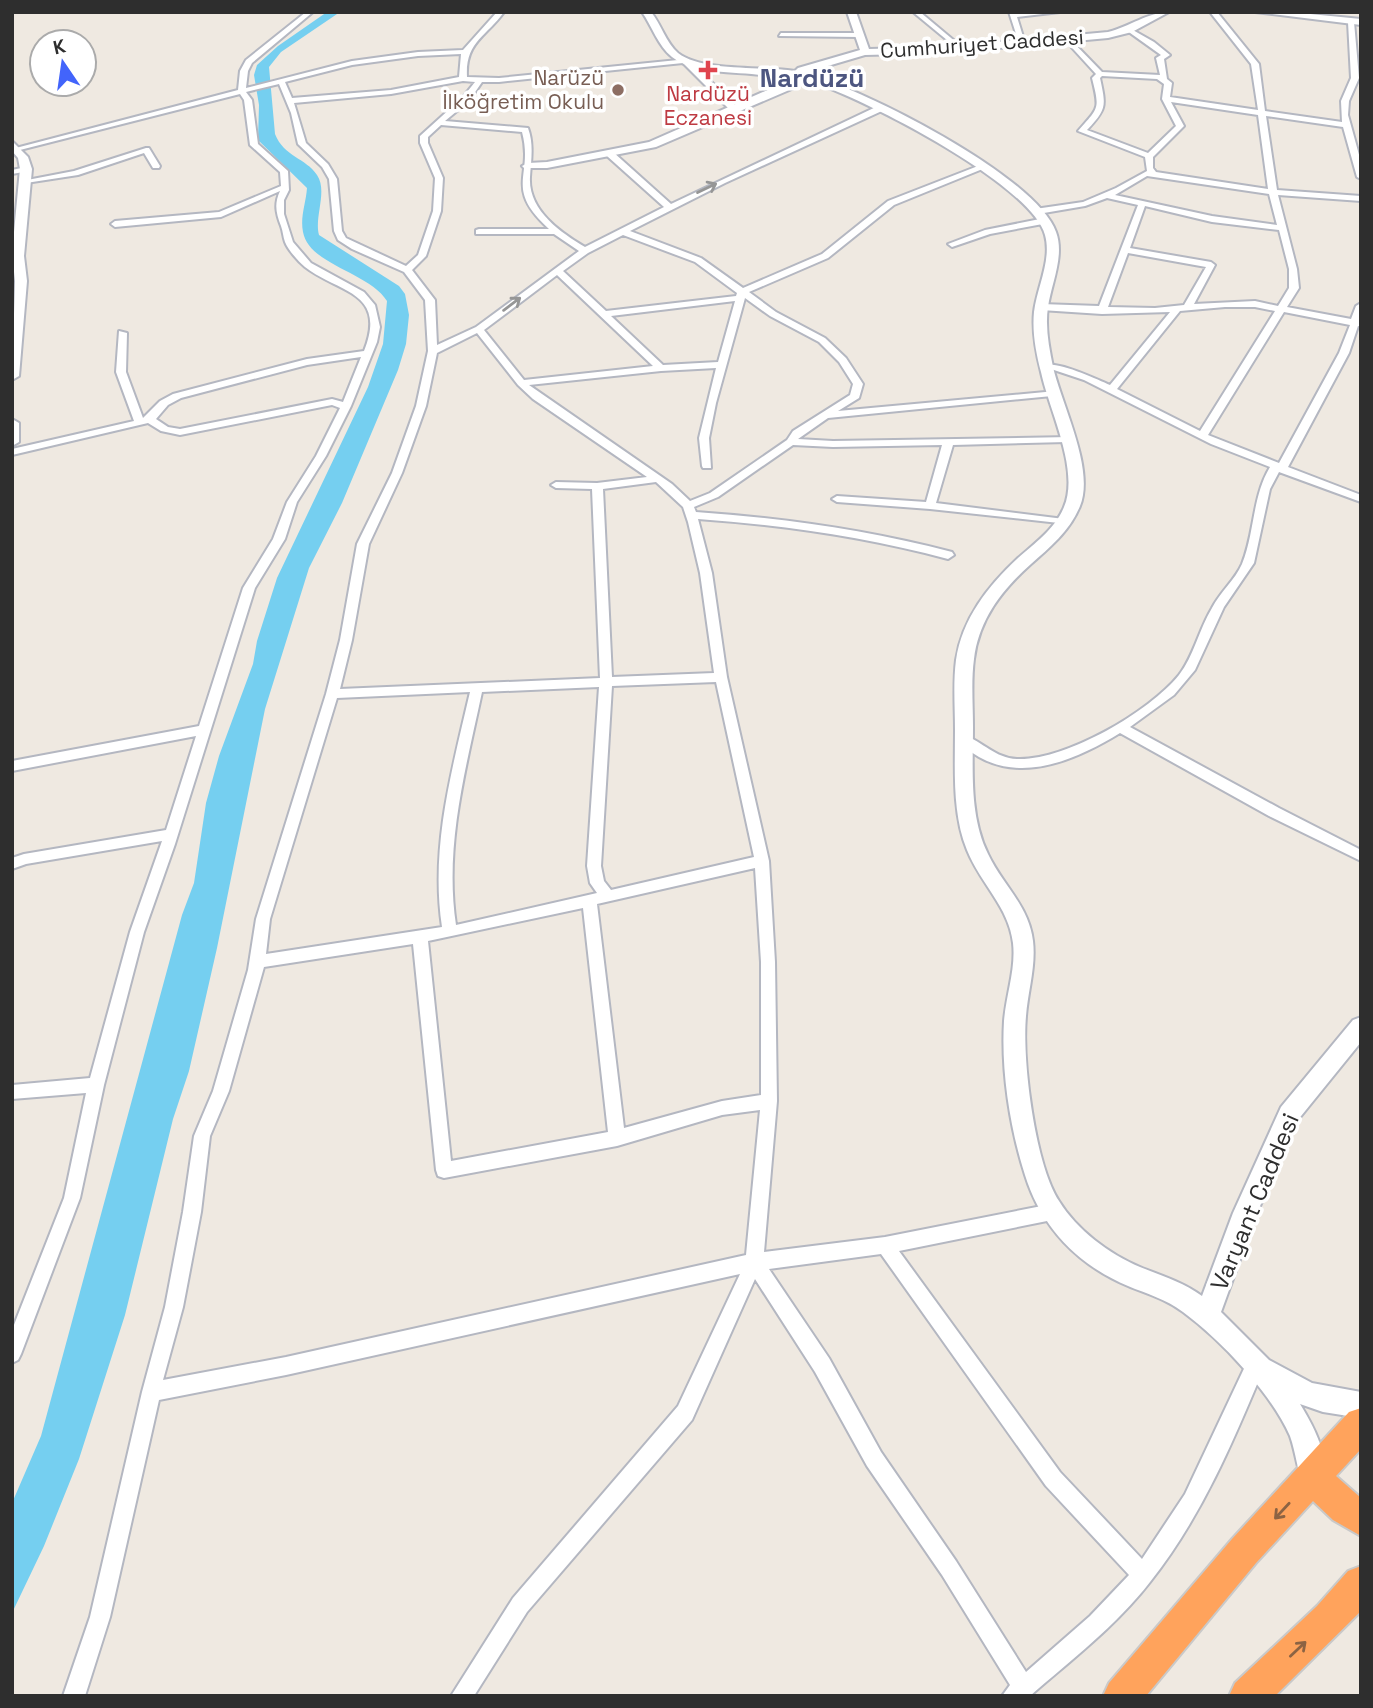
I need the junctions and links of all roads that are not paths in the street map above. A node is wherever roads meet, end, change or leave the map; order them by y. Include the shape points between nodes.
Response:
1 (310, 12) edge
2 (501, 12) edge
3 (646, 12) edge
4 (851, 12) edge
5 (916, 12) edge
6 (1057, 12) edge
7 (1165, 12) edge
8 (1213, 12) edge
9 (1259, 12) edge
10 (1273, 13) edge
11 (1012, 14) edge
12 (1353, 19) edge
13 (1129, 30) junction
14 (781, 35) dead end
15 (859, 35) junction
16 (1067, 39) junction
17 (1022, 43) junction
18 (961, 49) junction
19 (464, 52) junction
20 (865, 52) junction
21 (685, 61) junction
22 (1100, 74) junction
23 (801, 78) junction
24 (1358, 78) edge
25 (463, 79) junction
26 (1164, 79) junction
27 (480, 80) junction
28 (281, 81) junction
29 (242, 90) junction
30 (1166, 99) junction
31 (288, 101) junction
32 (881, 108) junction
33 (735, 110) junction
34 (1262, 112) junction
35 (439, 123) junction
36 (1346, 125) junction
37 (1356, 144) edge
38 (14, 146) edge
39 (610, 154) junction
40 (1149, 156) junction
41 (156, 166) dead end
42 (528, 166) junction
43 (981, 168) junction
44 (12, 172) edge
45 (1153, 173) junction
46 (26, 175) junction
47 (1361, 177) edge
48 (285, 190) junction
49 (1273, 192) junction
50 (1107, 195) junction
51 (1361, 199) edge
52 (1142, 204) junction
53 (669, 207) junction
54 (1042, 216) junction
55 (115, 224) dead end
56 (1282, 228) junction
57 (557, 231) junction
58 (480, 232) dead end
59 (624, 232) junction
60 (952, 244) dead end
61 (1125, 250) junction
62 (585, 251) junction
63 (15, 256) edge
64 (407, 270) junction
65 (559, 272) junction
66 (742, 295) junction
67 (1361, 306) edge
68 (1041, 307) junction
69 (1183, 308) junction
70 (1284, 308) junction
71 (1102, 311) junction
72 (604, 314) junction
73 (1359, 324) edge
74 (479, 329) junction
75 (122, 333) dead end
76 (433, 351) junction
77 (367, 353) junction
78 (719, 365) junction
79 (1047, 366) junction
80 (661, 368) junction
81 (12, 376) edge
82 (521, 383) junction
83 (1112, 390) junction
84 (1052, 393) junction
85 (346, 405) junction
86 (824, 415) junction
87 (145, 422) junction
88 (1203, 435) junction
89 (1067, 439) junction
90 (791, 442) junction
91 (948, 443) junction
92 (12, 452) edge
93 (707, 466) dead end
94 (1278, 468) junction
95 (657, 478) junction
96 (556, 485) dead end
97 (597, 486) junction
98 (837, 499) dead end
99 (1361, 499) edge
100 (930, 506) junction
101 (689, 510) junction
102 (1064, 522) junction
103 (948, 555) dead end
104 (721, 677) junction
105 (606, 682) junction
106 (477, 688) junction
107 (332, 694) junction
108 (1119, 727) junction
109 (204, 730) junction
110 (964, 740) junction
111 (12, 766) edge
112 (171, 834) junction
113 (1361, 856) edge
114 (762, 861) junction
115 (12, 864) edge
116 (608, 896) junction
117 (589, 900) junction
118 (450, 932) junction
119 (420, 937) junction
120 (257, 962) junction
121 (1361, 1026) edge
122 (96, 1085) junction
123 (12, 1092) edge
124 (769, 1101) junction
125 (617, 1138) junction
126 (1052, 1212) junction
127 (885, 1245) junction
128 (754, 1262) junction
129 (1207, 1316) junction
130 (12, 1354) edge
131 (1256, 1365) junction
132 (151, 1392) junction
133 (1361, 1405) edge
134 (1361, 1424) edge
135 (1313, 1476) junction
136 (1361, 1519) edge
137 (1143, 1575) junction
138 (1361, 1584) edge
139 (1018, 1692) edge
140 (74, 1696) edge
141 (462, 1696) edge
142 (1122, 1696) edge
143 (1248, 1696) edge

1 - 29 street via 249,62
2 - 19 street
3 - 21 street via 672,51
4 - 15 street
5 - 18 street
6 - 11 street
7 - 13 street, Cumhuriyet Caddesi
8 - 34 street via 1255,64
9 - 10 street
10 - 12 street
11 - 17 street
12 - 24 street
13 - 16 street, Cumhuriyet Caddesi
13 - 26 street via 1166,55 1160,58
14 - 15 street
15 - 20 street
16 - 17 street, Cumhuriyet Caddesi
16 - 22 street
17 - 18 street, Cumhuriyet Caddesi
18 - 20 street, Cumhuriyet Caddesi
19 - 25 street
19 - 28 street via 382,58
20 - 23 street, Cumhuriyet Caddesi via 804,69
21 - 23 street
21 - 27 street
21 - 33 street
22 - 26 street
22 - 40 street via 1096,78 1102,104 1082,131
23 - 32 street
23 - 33 street, Cumhuriyet Caddesi
24 - 36 street via 1345,101
25 - 27 street
25 - 31 street via 391,92
26 - 30 street via 1168,83
27 - 35 street
28 - 29 street
28 - 31 street
29 - 38 street
29 - 48 street via 248,100 254,145 284,171
30 - 34 street
30 - 40 street via 1180,126
31 - 64 street via 302,144 332,179 342,240
32 - 43 street
53 -> 32 street
33 - 39 street, Cumhuriyet Caddesi via 652,145
34 - 36 street
34 - 49 street
35 - 42 street via 525,130
35 - 64 street via 424,136 439,178 437,211 422,256
36 - 37 street
37 - 47 street
38 - 46 street
39 - 42 street, Cumhuriyet Caddesi
39 - 53 street
40 - 45 street
41 - 46 street via 146,150 75,173
42 - 57 street via 527,196
43 - 54 street via 1018,191
43 - 66 street via 891,203 825,256
44 - 46 street
45 - 49 street
45 - 50 street via 1142,174
46 - 63 street
48 - 55 street via 280,188 221,214
48 - 77 street via 280,215 296,252 308,265 361,294 370,304 374,327
49 - 51 street
49 - 56 street
50 - 52 street
50 - 54 street
52 - 56 street
52 - 61 street
53 - 59 street
54 - 60 street
54 - 68 street via 1051,232 1052,248
56 - 70 street via 1294,288
57 - 58 street
57 - 62 street
59 - 62 street
59 - 66 street via 698,260
61 - 69 street via 1211,265
61 - 71 street
62 - 65 street
63 - 81 street via 21,281
64 - 76 street via 430,300
65 - 72 street
74 -> 65 street
66 - 72 street
66 - 78 street
66 - 86 street via 822,340 843,360 858,384 855,396
67 - 73 street
68 - 71 street
68 - 79 street via 1040,339
69 - 70 street via 1255,303
69 - 71 street
69 - 83 street
70 - 73 street
70 - 88 street
72 - 80 street
73 - 94 street
74 - 76 street
74 - 82 street
75 - 87 street via 121,372
76 - 107 street via 421,406 397,473 363,544
77 - 85 street
77 - 87 street via 307,362 177,396
78 - 80 street
78 - 93 street via 704,438
79 - 83 street
79 - 84 street
80 - 82 street
82 - 95 street
83 - 88 street
84 - 86 street
84 - 89 street
85 - 87 street via 332,402 180,432
85 - 109 street via 292,502 279,539 249,588
86 - 90 street
87 - 92 street
88 - 94 street
89 - 91 street
89 - 102 street via 1076,498
90 - 91 street
90 - 101 street
91 - 100 street
94 - 99 street
94 - 108 street via 1266,481 1248,563 1219,606 1192,664 1162,700
95 - 97 street
95 - 101 street
96 - 97 street
97 - 105 street
98 - 100 street
100 - 102 street
101 - 103 street via 830,529
101 - 104 street via 706,573
102 - 110 street via 999,585 970,633 964,654
104 - 105 street
104 - 114 street
105 - 106 street
105 - 116 street via 594,866 597,883
106 - 107 street
106 - 118 street via 453,796 444,892
107 - 120 street via 263,919
108 - 110 street via 1038,764 997,760
108 - 113 street
109 - 111 street
109 - 112 street
110 - 126 street via 966,800 974,845 1015,914 1023,937 1016,1051 1031,1163
112 - 115 street
112 - 122 street via 137,932
114 - 116 street
114 - 124 street
116 - 117 street
117 - 118 street
117 - 125 street
118 - 119 street
119 - 120 street
119 - 125 street via 444,1170
120 - 132 street via 221,1091 202,1136 174,1307
121 - 129 street, Varyant Caddesi via 1289,1114 1245,1213
122 - 123 street
122 - 130 street via 72,1198
124 - 125 street via 722,1108
124 - 128 street
126 - 127 street
126 - 129 street via 1102,1260 1181,1296
127 - 128 street
127 - 137 street via 1054,1479
128 - 132 street
128 - 139 street via 874,1458 949,1569
128 - 141 street via 685,1413 520,1605
129 - 131 street
131 - 133 street via 1315,1399
131 - 135 street via 1293,1415 1308,1445
131 - 137 street via 1203,1483
132 - 140 street via 100,1617
134 - 135 highway
135 - 136 highway
135 -> 142 highway
137 - 139 street
143 -> 138 highway

